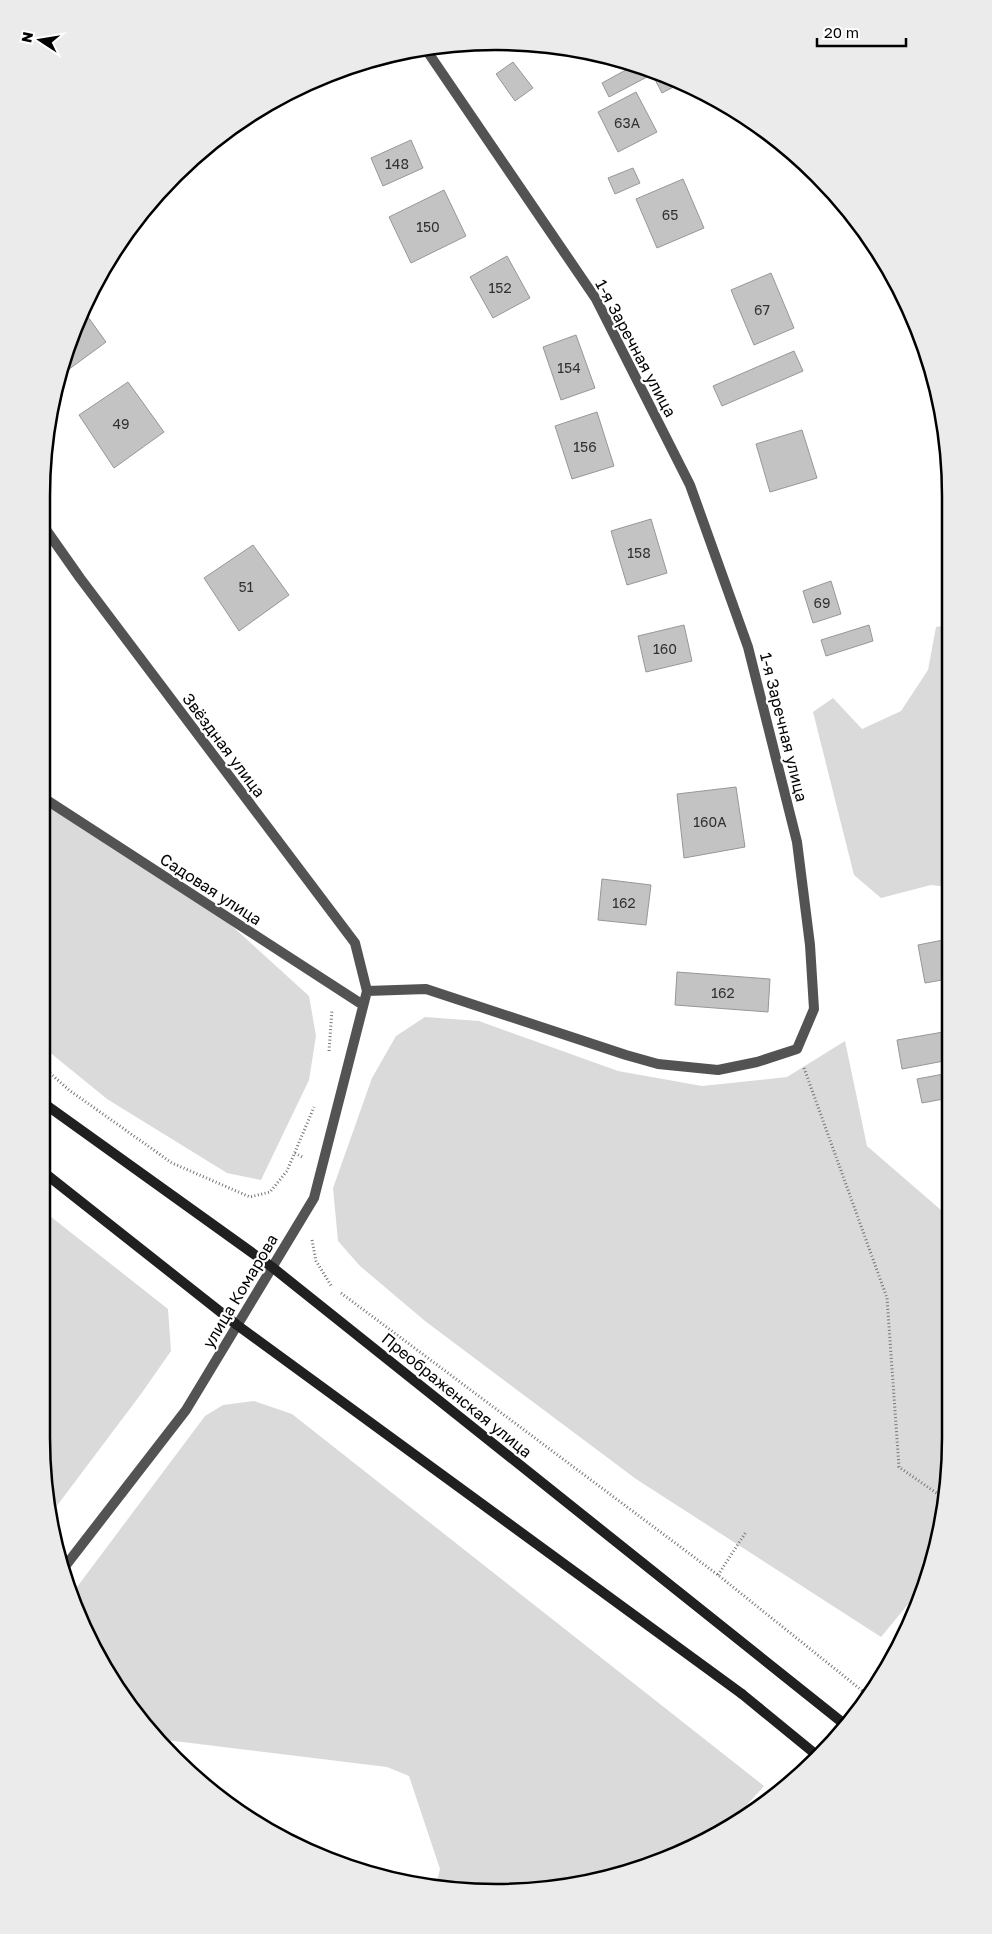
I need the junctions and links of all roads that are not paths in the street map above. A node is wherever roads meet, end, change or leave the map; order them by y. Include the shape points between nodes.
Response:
1 (431, 55) edge
2 (50, 535) edge
3 (50, 802) edge
4 (367, 991) junction
5 (364, 1005) junction
6 (50, 1108) edge
7 (50, 1177) edge
8 (272, 1267) junction
9 (237, 1325) junction
10 (68, 1562) edge
11 (841, 1721) edge
12 (813, 1751) edge

1 - 4 street, 1-я Заречная улица via 596,299 690,485 748,647 797,842 810,945 814,1009 797,1049 758,1062 718,1070 658,1064 426,989
2 - 4 street, Звёздная улица via 354,943
3 - 5 street, Садовая улица
4 - 5 street, улица Комарова
5 - 8 street, улица Комарова via 314,1198
6 - 8 main road, Преображенская улица
7 - 9 main road
8 - 9 street, улица Комарова
8 - 11 main road, Преображенская улица
9 - 10 street, улица Комарова via 186,1410
9 - 12 main road, bridge via 742,1694

